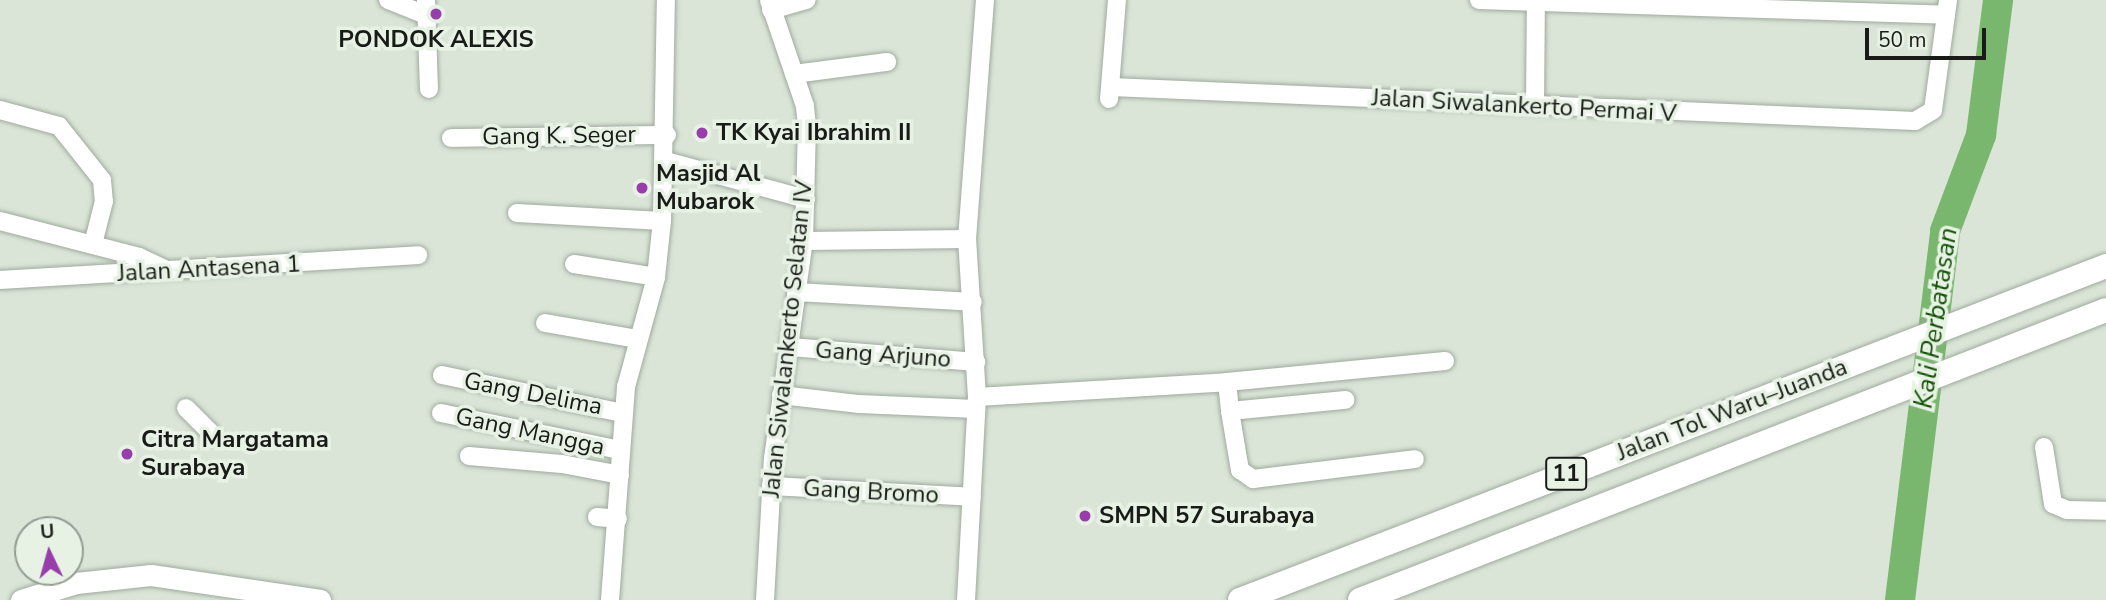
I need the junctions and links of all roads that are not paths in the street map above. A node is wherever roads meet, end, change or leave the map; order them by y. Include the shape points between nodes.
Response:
1 (388, 0) edge
2 (666, 0) edge
3 (807, 0) edge
4 (985, 0) edge
5 (1117, 0) edge
6 (1479, 0) edge
7 (1536, 1) edge
8 (770, 5) edge
9 (426, 7) edge
10 (1947, 8) edge
11 (887, 62) dead end
12 (794, 74) junction
13 (429, 89) dead end
14 (1535, 105) junction
15 (0, 110) edge
16 (667, 135) junction
17 (451, 138) dead end
18 (666, 162) junction
19 (806, 199) junction
20 (517, 213) dead end
21 (0, 221) edge
22 (662, 221) junction
23 (967, 239) junction
24 (804, 241) junction
25 (93, 244) junction
26 (418, 255) dead end
27 (574, 264) dead end
28 (2106, 266) edge
29 (170, 271) junction
30 (656, 277) junction
31 (0, 280) edge
32 (796, 292) junction
33 (973, 302) junction
34 (2106, 310) edge
35 (545, 323) dead end
36 (637, 339) junction
37 (790, 347) junction
38 (1445, 361) dead end
39 (976, 362) junction
40 (442, 375) dead end
41 (1227, 382) junction
42 (781, 395) junction
43 (1345, 400) dead end
44 (977, 403) junction
45 (186, 408) dead end
46 (1230, 411) junction
47 (441, 413) dead end
48 (623, 413) junction
49 (211, 433) dead end
50 (2045, 447) dead end
51 (618, 450) junction
52 (469, 456) dead end
53 (1415, 459) dead end
54 (620, 475) junction
55 (771, 486) junction
56 (972, 497) junction
57 (2106, 511) edge
58 (597, 517) dead end
59 (618, 519) junction
60 (21, 600) edge
61 (320, 600) edge
62 (610, 600) edge
63 (765, 600) edge
64 (966, 600) edge
65 (1240, 600) edge
66 (1360, 600) edge

1 - 9 street
2 - 16 street
3 - 8 street
4 - 23 street
5 - 14 street, Jalan Siwalankerto Permai V via 1110,93
6 - 7 street
7 - 10 street
7 - 14 street
8 - 12 street, Jalan Siwalankerto Selatan IV
9 - 13 street
10 - 14 street, Jalan Siwalankerto Permai V via 1933,110 1915,121
11 - 12 street
12 - 19 street, Jalan Siwalankerto Selatan IV via 805,106
15 - 25 street, Jalan Antasena 1 via 59,127 102,180 104,201
16 - 17 street, Gang K. Seger
16 - 18 street
18 - 19 street
18 - 22 street
19 - 24 street, Jalan Siwalankerto Selatan IV
20 - 22 street
21 - 25 street
22 - 30 street
23 - 24 street
23 - 33 street
24 - 32 street, Jalan Siwalankerto Selatan IV
25 - 29 street
26 - 29 street, Jalan Antasena 1
27 - 30 street
28 - 65 highway, Jalan Tol Waru–Juanda / 11
29 - 31 street, Jalan Antasena 1
30 - 36 street
32 - 33 street
32 - 37 street, Jalan Siwalankerto Selatan IV
33 - 39 street
34 - 66 highway, Jalan Tol Waru–Juanda / 11
35 - 36 street
36 - 48 street
37 - 39 street, Gang Arjuno
37 - 42 street, Jalan Siwalankerto Selatan IV
38 - 41 street
39 - 44 street
40 - 48 street, Gang Delima
41 - 44 street
41 - 46 street
42 - 44 street via 859,404
42 - 55 street, Jalan Siwalankerto Selatan IV
43 - 46 street
44 - 56 street
45 - 49 street
46 - 53 street via 1240,470 1252,479
47 - 51 street, Gang Mangga
48 - 51 street
50 - 57 street via 2053,504 2067,510
51 - 54 street
52 - 54 street via 562,464
54 - 59 street
55 - 56 street, Gang Bromo
55 - 63 street, Jalan Siwalankerto Selatan IV
56 - 64 street
58 - 59 street
59 - 62 street via 610,557
60 - 61 main road via 76,583 151,575

